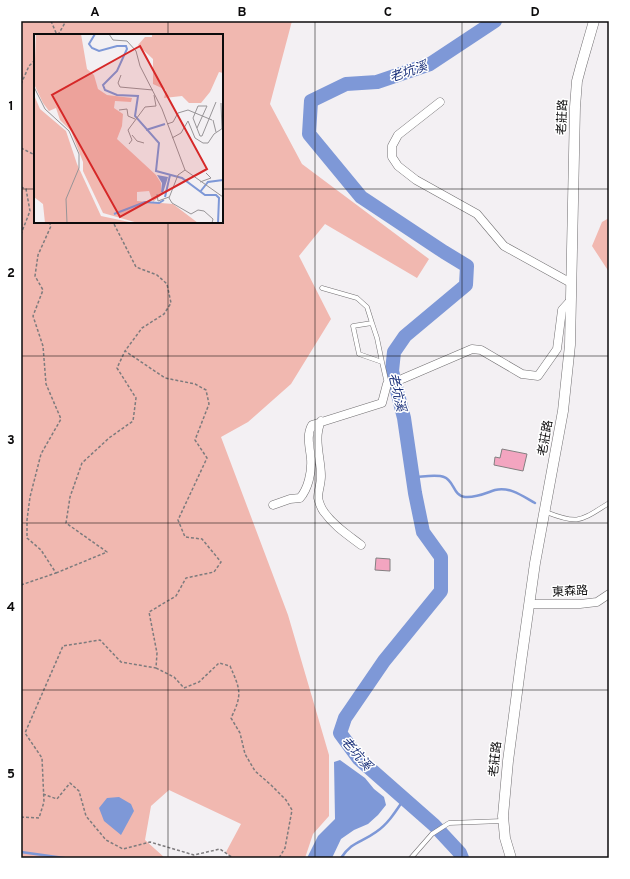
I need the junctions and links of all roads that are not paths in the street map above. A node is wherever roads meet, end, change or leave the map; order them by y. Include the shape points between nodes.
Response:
1 (594, 21) edge
2 (440, 102) dead end
3 (571, 283) junction
4 (322, 288) dead end
5 (570, 300) junction
6 (372, 323) junction
7 (382, 362) junction
8 (387, 384) junction
9 (320, 421) junction
10 (609, 503) edge
11 (273, 505) dead end
12 (546, 512) junction
13 (361, 545) dead end
14 (609, 594) edge
15 (529, 604) junction
16 (504, 821) junction
17 (411, 858) edge
18 (511, 858) edge

1 - 3 street, 老莊路 via 577,81
2 - 3 street via 398,135 392,146 392,157 398,166 416,180 477,214 504,246
3 - 5 street, 老莊路
4 - 6 lane via 357,298 367,307
5 - 8 street via 562,310 557,349 538,376 522,374 481,350 472,349 402,380
5 - 12 street, 老莊路 via 570,345 563,412
6 - 7 lane
6 - 7 lane via 353,326 356,347 359,354
7 - 8 lane
8 - 9 street via 382,403
9 - 11 street via 310,428 311,468 303,494 300,498
9 - 13 street via 317,438 321,476 318,498 324,512 332,521
10 - 12 lane via 586,518 577,520 563,519
12 - 15 street, 老莊路
14 - 15 street, 東森路 via 596,602
15 - 16 street, 老莊路 via 509,753
16 - 17 lane via 449,823 432,834
16 - 18 street, 老莊路 via 505,838

